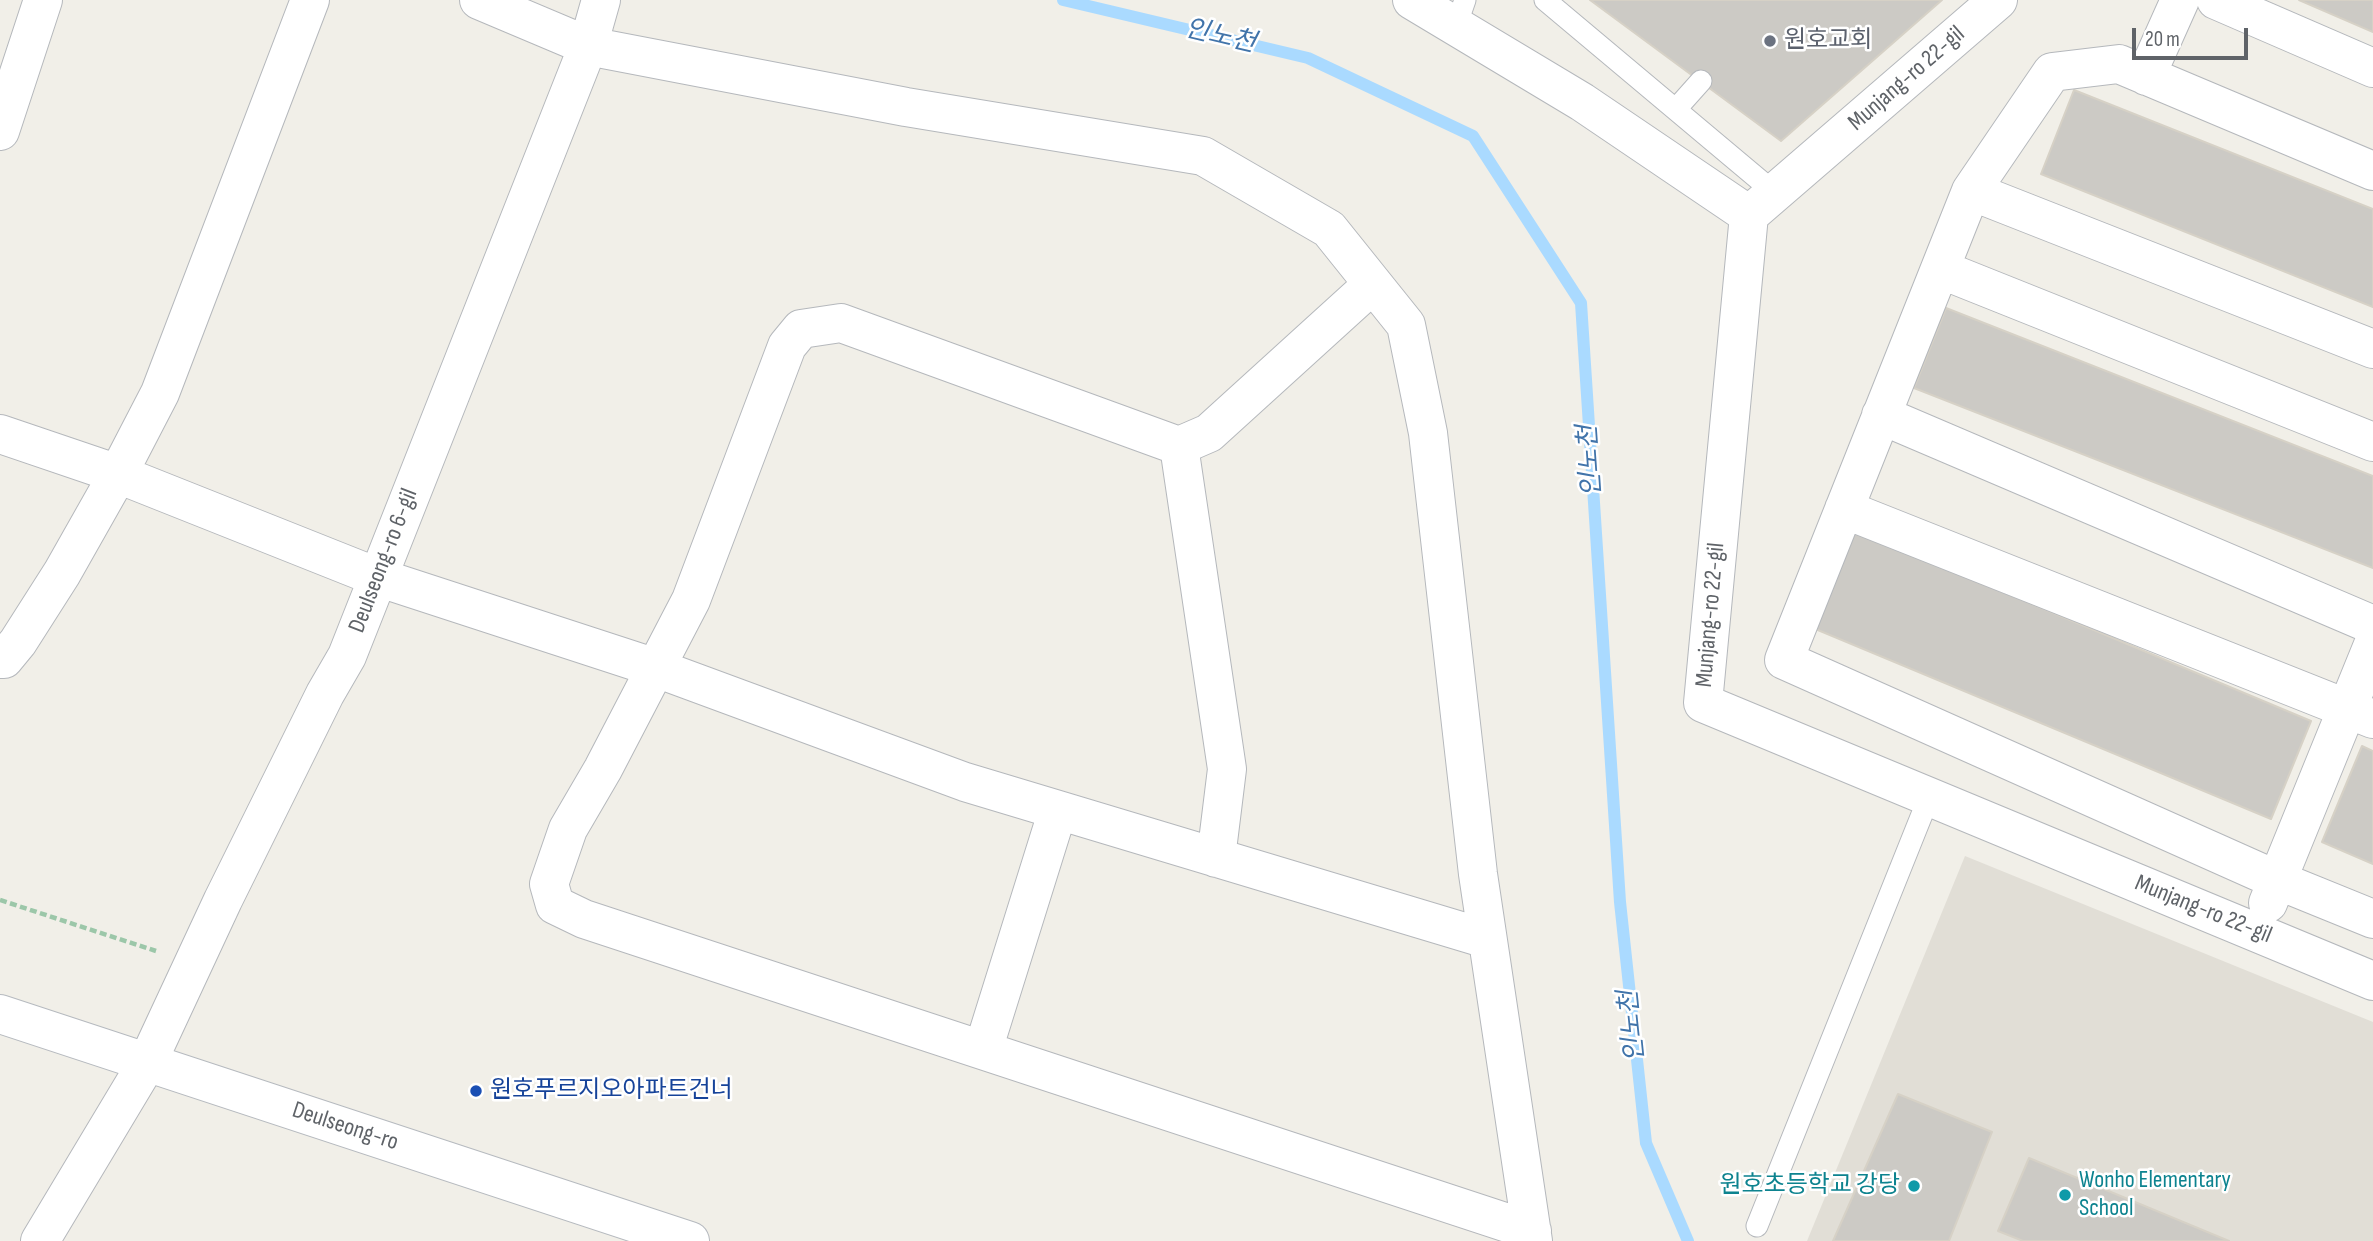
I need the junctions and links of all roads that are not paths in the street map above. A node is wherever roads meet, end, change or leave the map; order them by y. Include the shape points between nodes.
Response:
1 (43, 0) edge
2 (310, 0) edge
3 (479, 0) edge
4 (601, 0) edge
5 (1412, 0) edge
6 (1545, 0) edge
7 (1998, 0) edge
8 (2180, 0) edge
9 (2218, 0) edge
10 (1460, 13) edge
11 (588, 46) junction
12 (2373, 68) edge
13 (2146, 76) junction
14 (1701, 81) dead end
15 (1676, 109) junction
16 (0, 131) edge
17 (2373, 172) edge
18 (1971, 191) junction
19 (1762, 204) junction
20 (1940, 269) junction
21 (1373, 284) junction
22 (2373, 348) edge
23 (1881, 415) junction
24 (0, 434) edge
25 (2373, 442) edge
26 (1179, 446) junction
27 (118, 474) junction
28 (1844, 509) junction
29 (377, 577) junction
30 (2373, 625) edge
31 (2373, 645) edge
32 (0, 659) edge
33 (656, 668) junction
34 (2360, 713) edge
35 (1929, 797) junction
36 (1058, 810) junction
37 (1216, 858) junction
38 (2277, 880) junction
39 (2373, 919) edge
40 (2256, 932) junction
41 (1488, 939) junction
42 (2373, 981) edge
43 (0, 1014) edge
44 (984, 1050) junction
45 (148, 1061) junction
46 (1757, 1226) dead end
47 (1532, 1236) edge
48 (40, 1241) edge
49 (690, 1241) edge

1 - 16 street
2 - 27 street via 160,393
3 - 11 street
4 - 11 street, Deulseong-ro 6-gil
5 - 10 street
6 - 15 lane
7 - 19 street, Munjang-ro 22-gil
8 - 13 street
9 - 12 street
10 - 19 street via 1582,102
11 - 21 street via 906,107 1203,156 1329,229
11 - 29 street, Deulseong-ro 6-gil
13 - 17 street
13 - 18 street via 2119,64 2052,72
14 - 15 lane
15 - 19 lane
18 - 20 street
18 - 22 street
19 - 35 street, Munjang-ro 22-gil via 1703,703
20 - 23 street
20 - 25 street
21 - 26 street via 1209,433
21 - 41 street via 1405,325 1428,433
23 - 28 street
23 - 30 street
24 - 27 street
26 - 33 street via 841,323 801,329 787,346 691,600
26 - 37 street via 1227,769
27 - 29 street
27 - 32 street via 18,642
28 - 34 street
28 - 38 street via 1784,660
29 - 33 street
29 - 45 street, Deulseong-ro 6-gil via 347,656 318,706
31 - 34 street
33 - 36 street via 965,782
33 - 44 street via 568,829 549,884 555,905 584,919
34 - 38 street
35 - 40 street, Munjang-ro 22-gil
35 - 46 lane
36 - 37 street
36 - 44 street
37 - 41 street
38 - 39 street
38 - 40 street
40 - 42 street, Munjang-ro 22-gil
41 - 47 street
43 - 45 street, Deulseong-ro
44 - 47 street
45 - 48 street, Deulseong-ro 6-gil
45 - 49 street, Deulseong-ro

